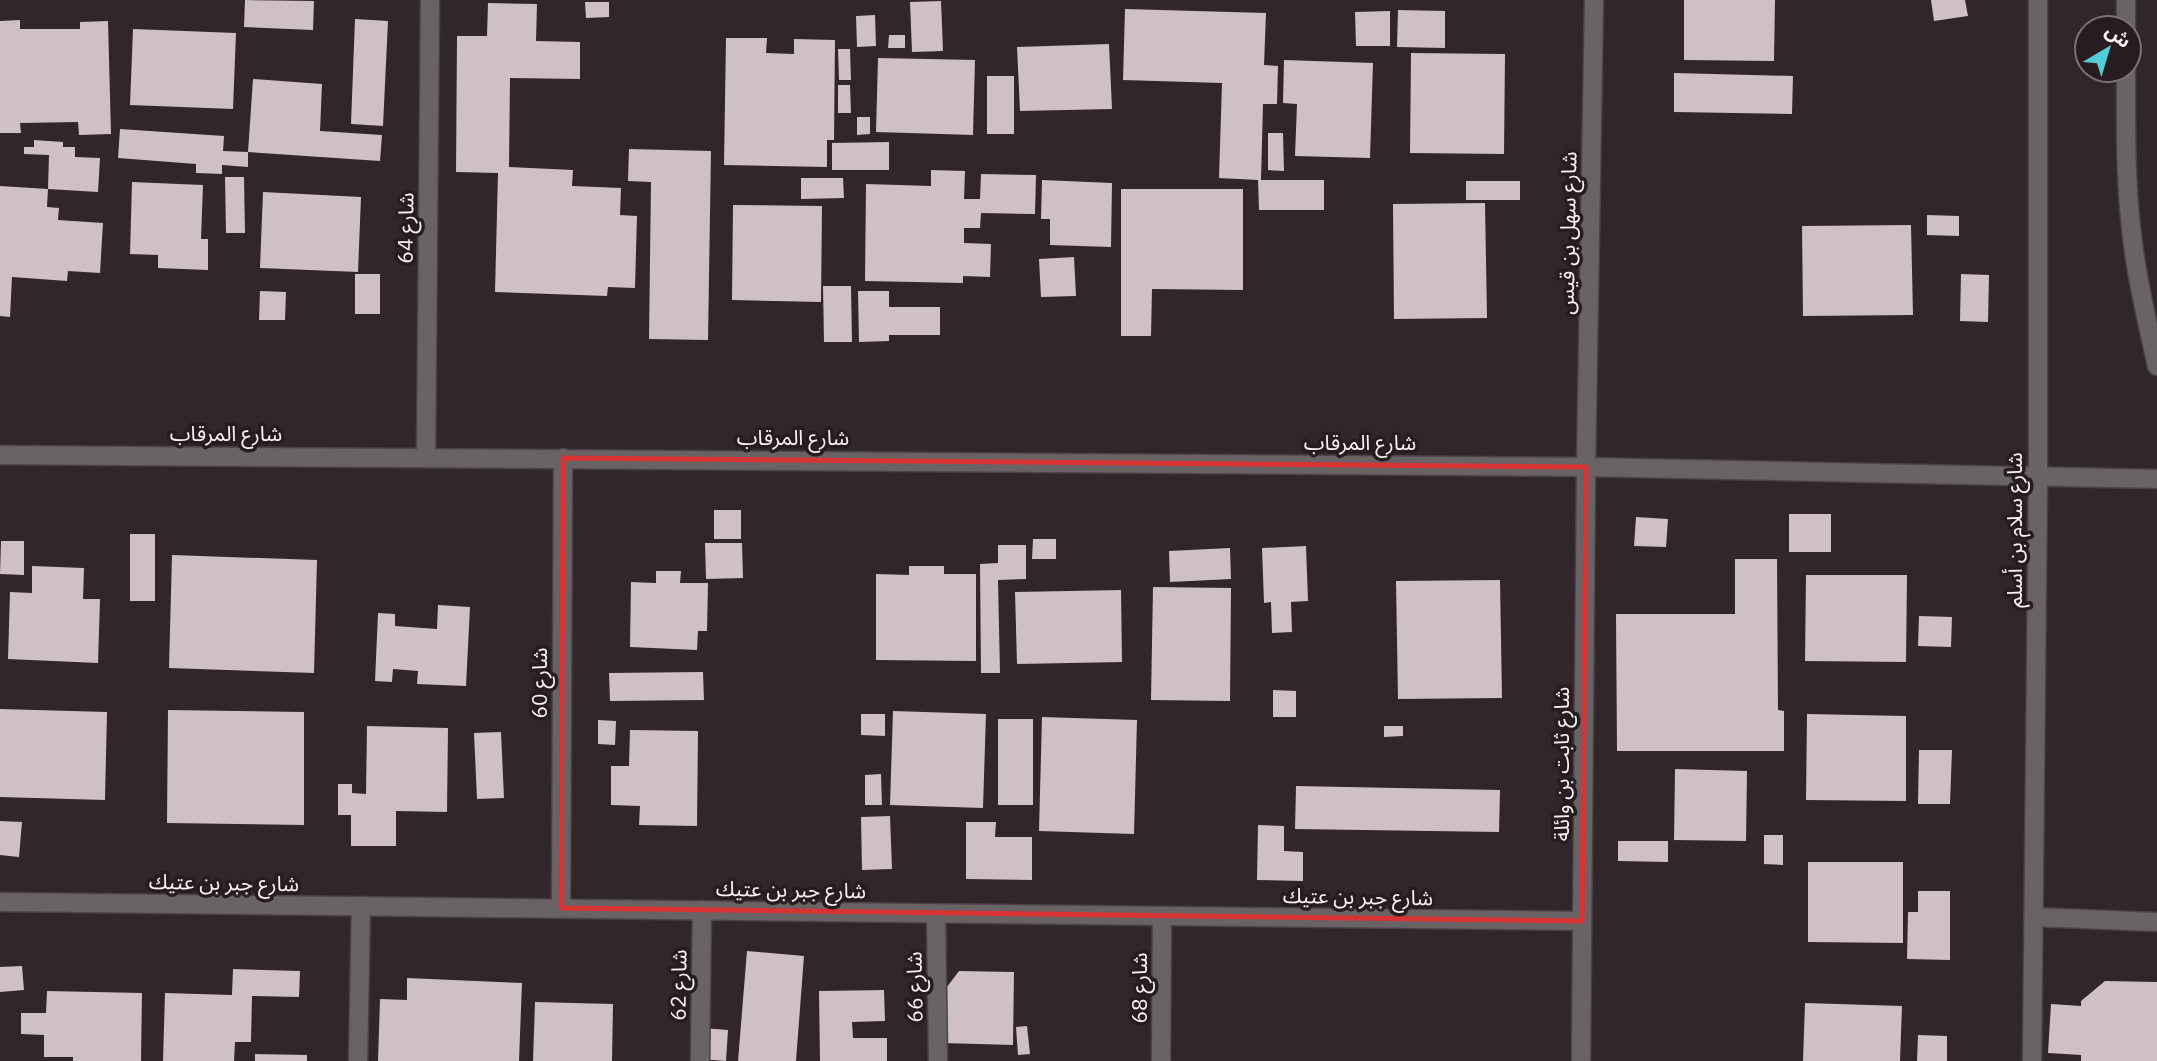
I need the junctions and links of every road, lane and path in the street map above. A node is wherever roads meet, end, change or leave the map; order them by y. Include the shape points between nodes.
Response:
1 (430, 0) edge
2 (1594, 0) edge
3 (2038, 0) edge
4 (2126, 84) edge
5 (2157, 366) edge
6 (0, 455) edge
7 (426, 457) junction
8 (562, 458) junction
9 (1586, 467) junction
10 (2038, 478) junction
11 (2157, 479) edge
12 (0, 902) edge
13 (361, 906) junction
14 (561, 908) junction
15 (702, 910) junction
16 (936, 913) junction
17 (1162, 916) junction
18 (2034, 916) junction
19 (1582, 921) junction
20 (2157, 922) edge
21 (358, 1061) edge
22 (700, 1061) edge
23 (938, 1061) edge
24 (1161, 1061) edge
25 (1581, 1061) edge
26 (2032, 1061) edge

1 - 7 street, شارع 64
2 - 9 street, شارع سهل بن قيس
3 - 10 street, شارع سلام بن أسلم
4 - 5 street via 2133,242
6 - 7 street, شارع المرقاب
7 - 8 street, شارع المرقاب
8 - 9 street, شارع المرقاب
8 - 14 street, شارع 60
9 - 10 street, شارع المرقاب
9 - 19 street, شارع ثابت بن وائلة
10 - 11 street, شارع المرقاب
10 - 18 street, شارع سلام بن أسلم
12 - 13 street, شارع جبر بن عتيك
13 - 14 street, شارع جبر بن عتيك
13 - 21 street
14 - 15 street, شارع جبر بن عتيك
15 - 16 street, شارع جبر بن عتيك
15 - 22 street, شارع 62
16 - 17 street, شارع جبر بن عتيك
16 - 23 street, شارع 66
17 - 19 street, شارع جبر بن عتيك
17 - 24 street, شارع 68
18 - 20 street
18 - 26 street, شارع سلام بن أسلم
19 - 25 street, شارع ثابت بن وائلة

